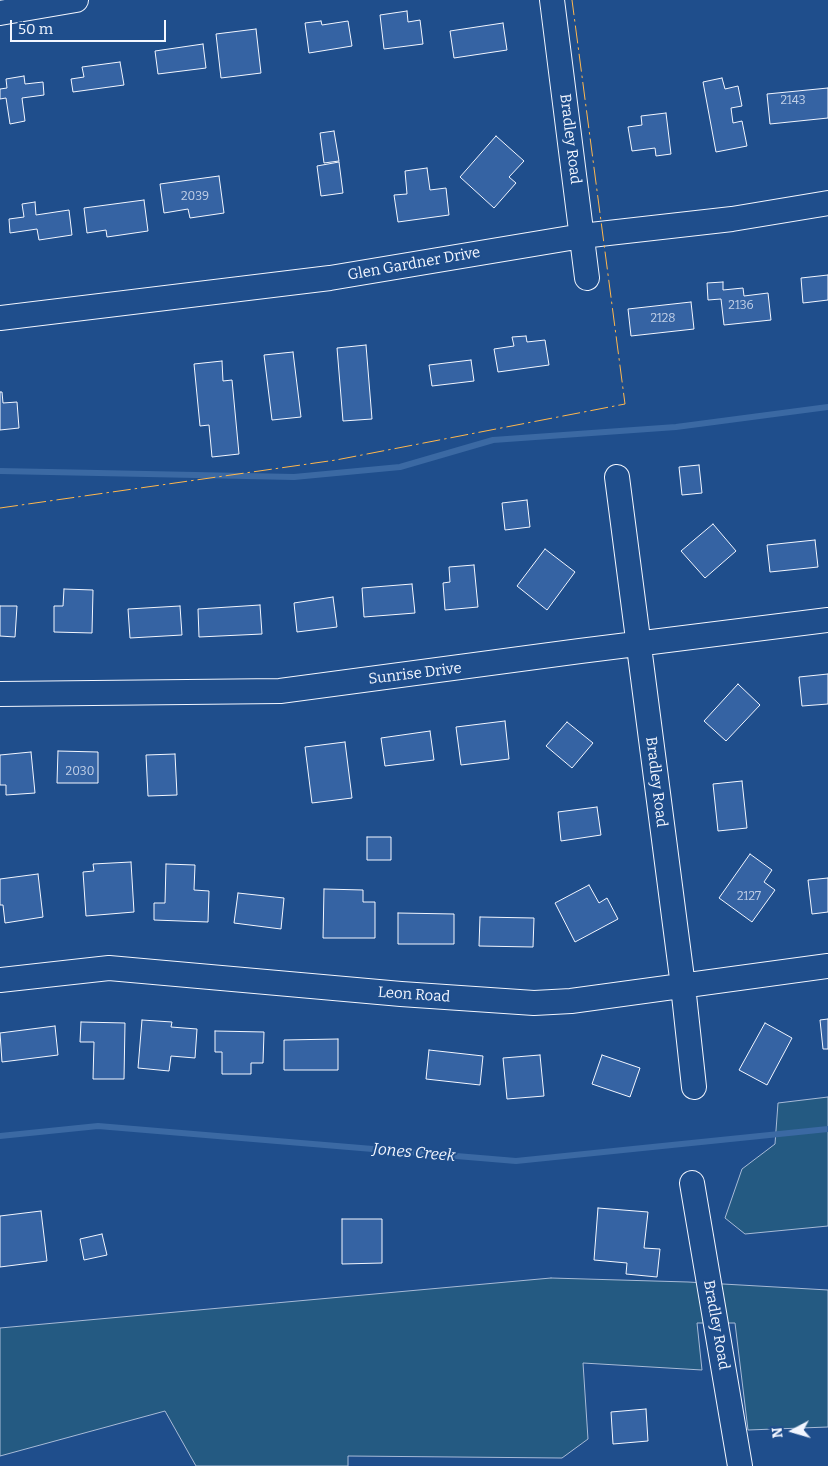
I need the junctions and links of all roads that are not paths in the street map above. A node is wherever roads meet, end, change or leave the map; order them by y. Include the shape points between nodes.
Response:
1 (76, 0) edge
2 (552, 0) edge
3 (0, 13) edge
4 (828, 203) edge
5 (582, 236) junction
6 (588, 278) dead end
7 (0, 318) edge
8 (617, 477) dead end
9 (828, 620) edge
10 (638, 644) junction
11 (0, 694) edge
12 (828, 966) edge
13 (0, 980) edge
14 (683, 986) junction
15 (694, 1087) dead end
16 (692, 1183) dead end
17 (740, 1466) edge

1 - 3 street
2 - 5 street, Bradley Road
4 - 5 street, Glen Gardner Drive via 732,220
5 - 6 street, Bradley Road
5 - 7 street, Glen Gardner Drive via 330,278
8 - 10 street, Bradley Road
9 - 10 street, Sunrise Drive
10 - 11 street, Sunrise Drive via 280,691
10 - 14 street, Bradley Road
12 - 14 street, Leon Road
13 - 14 street, Leon Road via 109,968 534,1003
14 - 15 street, Bradley Road
16 - 17 street, Bradley Road

